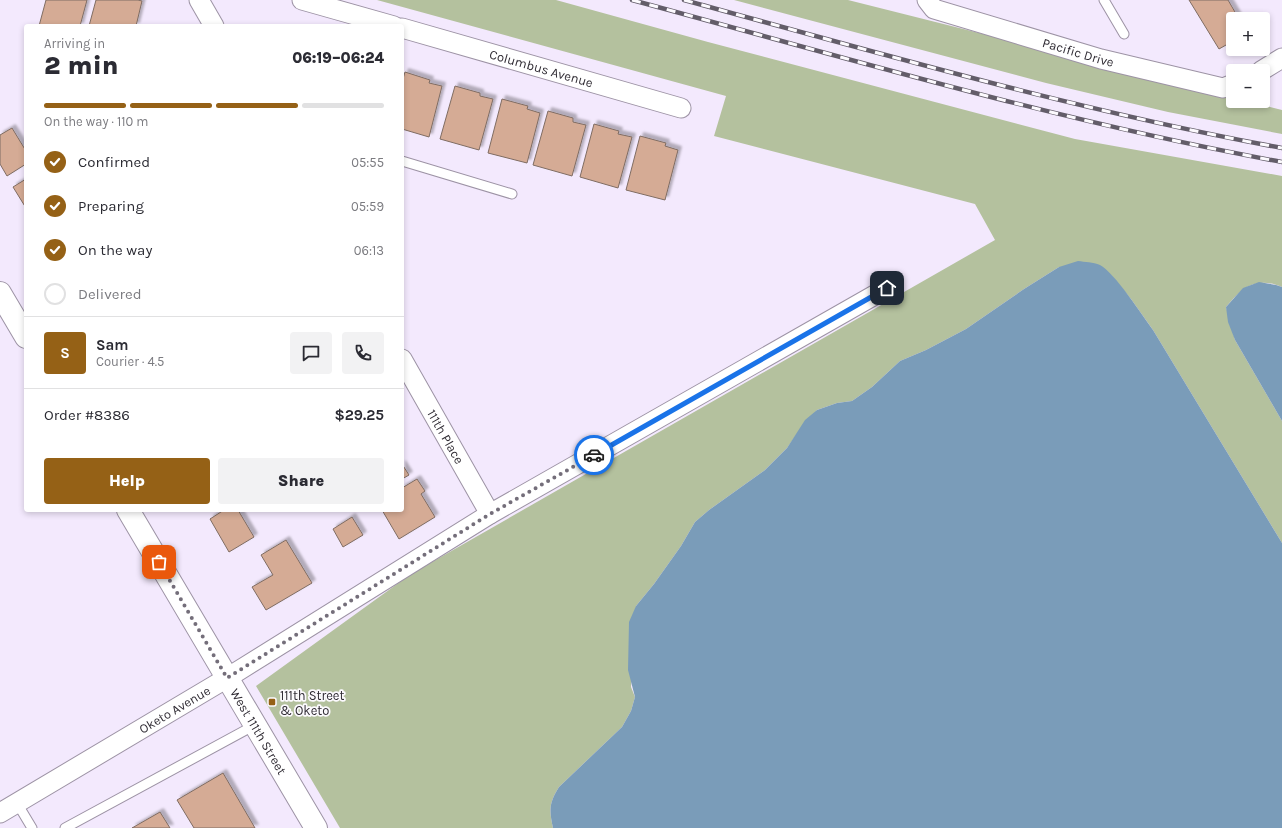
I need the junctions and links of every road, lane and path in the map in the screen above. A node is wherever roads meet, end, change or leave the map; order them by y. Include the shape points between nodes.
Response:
1 (199, 0) edge
2 (302, 0) edge
3 (1104, 0) edge
4 (930, 4) edge
5 (213, 24) edge
6 (387, 24) edge
7 (404, 29) edge
8 (1124, 34) dead end
9 (1282, 58) edge
10 (1270, 65) edge
11 (1226, 86) edge
12 (681, 108) dead end
13 (404, 162) edge
14 (512, 194) dead end
15 (887, 288) dead end
16 (0, 293) edge
17 (24, 334) edge
18 (404, 363) edge
19 (129, 512) edge
20 (490, 514) junction
21 (227, 678) junction
22 (255, 724) junction
23 (17, 803) junction
24 (0, 813) edge
25 (32, 828) edge
26 (65, 828) edge
27 (316, 828) edge

1 - 5 street
2 - 6 street
3 - 8 lane
4 - 11 street, Pacific Drive via 1100,59
7 - 12 street, Columbus Avenue
9 - 10 street
13 - 14 lane
15 - 20 street, Oketo Avenue
16 - 17 main road
18 - 20 street, 111th Place
19 - 21 main road, West 111th Street
20 - 21 street, Oketo Avenue
21 - 22 main road, West 111th Street
21 - 23 street, Oketo Avenue
22 - 26 lane
22 - 27 main road, West 111th Street
23 - 24 street, Oketo Avenue
23 - 25 lane

